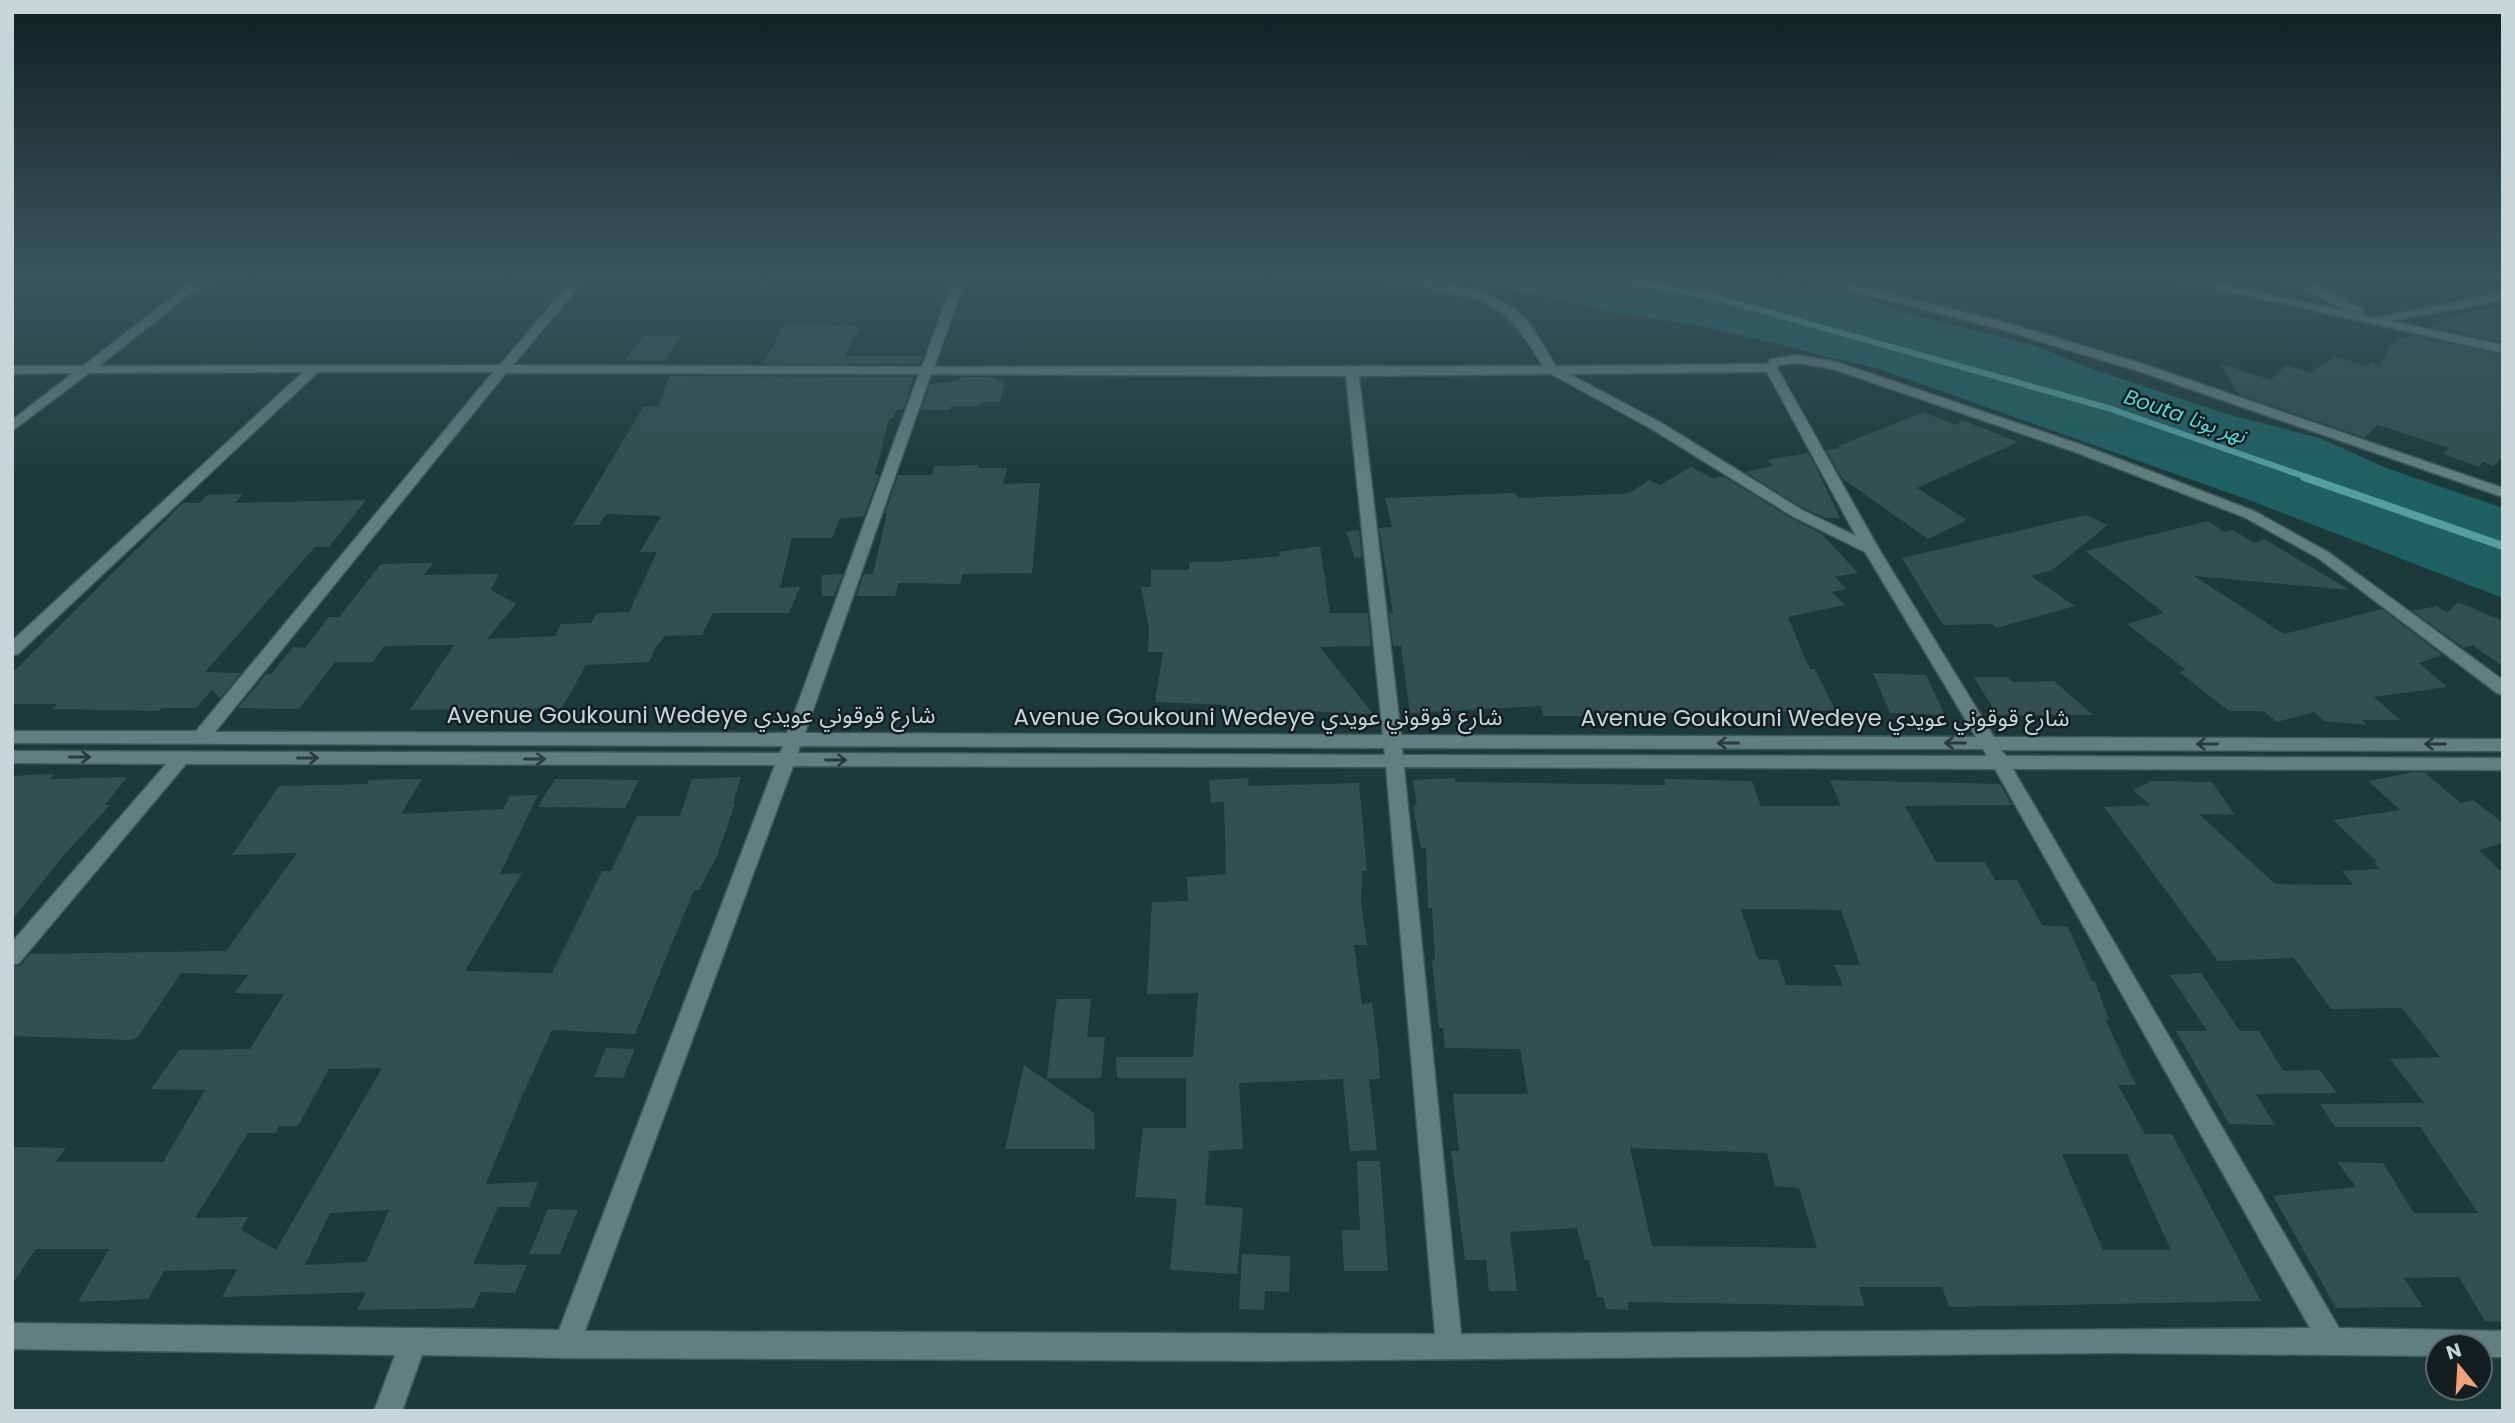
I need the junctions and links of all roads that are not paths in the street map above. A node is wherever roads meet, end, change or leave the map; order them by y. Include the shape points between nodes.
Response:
1 (122, 343) edge
2 (525, 343) edge
3 (937, 343) edge
4 (1535, 343) edge
5 (2061, 343) edge
6 (2477, 343) edge
7 (2503, 349) edge
8 (315, 368) junction
9 (1771, 368) junction
10 (1551, 369) junction
11 (12, 370) edge
12 (502, 370) junction
13 (928, 370) junction
14 (87, 371) junction
15 (1352, 372) junction
16 (12, 427) edge
17 (2503, 494) edge
18 (1871, 549) junction
19 (12, 650) edge
20 (2503, 689) edge
21 (12, 737) edge
22 (200, 738) junction
23 (794, 739) junction
24 (1989, 743) junction
25 (2503, 745) edge
26 (1393, 751) junction
27 (12, 757) edge
28 (182, 757) junction
29 (785, 760) junction
30 (1999, 763) junction
31 (2503, 764) edge
32 (12, 957) edge
33 (12, 1336) edge
34 (2331, 1339) junction
35 (413, 1343) junction
36 (2503, 1344) edge
37 (567, 1345) junction
38 (1449, 1347) junction
39 (388, 1411) edge

1 - 14 street
2 - 12 street
3 - 13 street
4 - 10 street
5 - 17 street
6 - 7 street
8 - 12 street
8 - 14 street
8 - 19 street
9 - 10 street
9 - 18 street
9 - 20 street via 1775,362 1797,359 1836,366 2080,449 2249,514 2323,555
10 - 15 street
10 - 18 street via 1655,425 1797,513
11 - 14 street
12 - 13 street
12 - 22 street
13 - 15 street
13 - 23 street
14 - 16 street
15 - 26 street
18 - 24 street
21 - 22 street, Avenue Goukouni Wedeye شارع قوقوني عويدي
22 - 23 street, Avenue Goukouni Wedeye شارع قوقوني عويدي
23 - 26 street, Avenue Goukouni Wedeye شارع قوقوني عويدي
23 - 29 street
25 -> 24 street, Avenue Goukouni Wedeye شارع قوقوني عويدي
24 -> 26 street, Avenue Goukouni Wedeye شارع قوقوني عويدي
24 - 30 street
29 -> 26 street, Avenue Goukouni Wedeye شارع قوقوني عويدي
26 - 30 street, Avenue Goukouni Wedeye شارع قوقوني عويدي
26 - 38 street
27 -> 28 street, Avenue Goukouni Wedeye شارع قوقوني عويدي
28 -> 29 street, Avenue Goukouni Wedeye شارع قوقوني عويدي
28 - 32 street
29 - 37 street
30 - 31 street, Avenue Goukouni Wedeye شارع قوقوني عويدي
30 - 34 street
33 - 35 street
34 - 36 street
34 - 38 street
35 - 37 street
35 - 39 street
37 - 38 street

